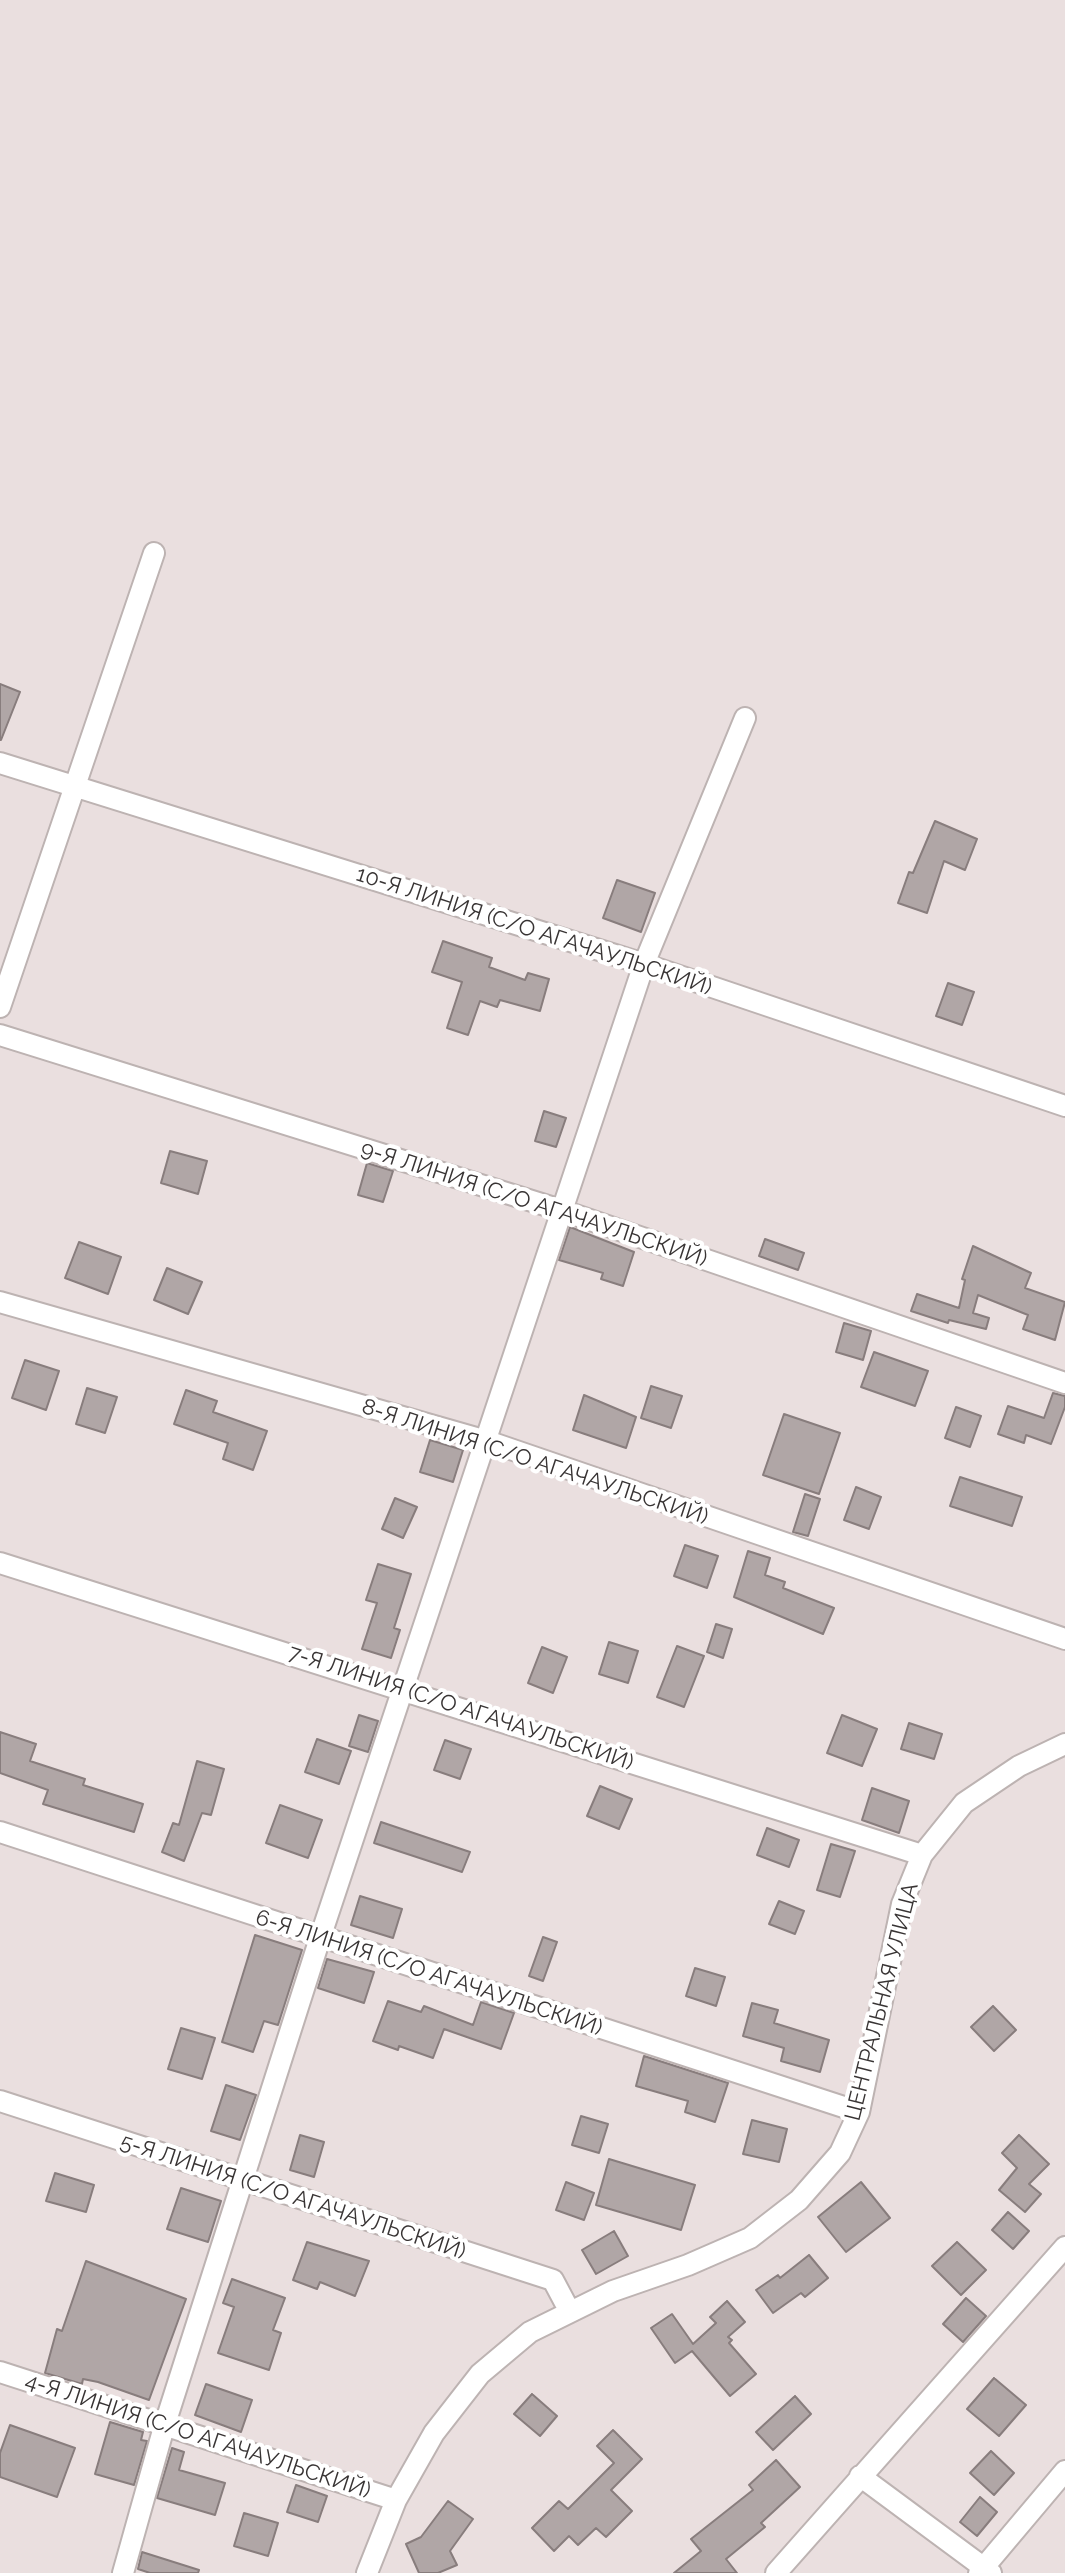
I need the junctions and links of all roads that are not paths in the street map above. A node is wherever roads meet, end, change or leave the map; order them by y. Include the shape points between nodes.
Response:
1 (154, 553) dead end
2 (745, 718) dead end
3 (0, 763) edge
4 (74, 787) junction
5 (644, 964) junction
6 (0, 1007) edge
7 (0, 1035) edge
8 (1065, 1106) edge
9 (564, 1211) junction
10 (0, 1302) edge
11 (1065, 1383) edge
12 (487, 1441) junction
13 (0, 1563) edge
14 (1065, 1639) edge
15 (402, 1689) junction
16 (1065, 1744) edge
17 (0, 1832) edge
18 (922, 1855) junction
19 (320, 1938) junction
20 (0, 2101) edge
21 (859, 2112) junction
22 (245, 2182) junction
23 (1065, 2247) edge
24 (570, 2312) junction
25 (0, 2372) edge
26 (164, 2427) junction
27 (1065, 2471) edge
28 (860, 2476) junction
29 (396, 2500) junction
30 (984, 2571) edge
31 (123, 2573) edge
32 (367, 2573) edge
33 (776, 2573) edge

1 - 4 street
2 - 5 street
3 - 4 street, 10-Я ЛИНИЯ (С/О АГАЧАУЛЬСКИЙ)
4 - 5 street, 10-Я ЛИНИЯ (С/О АГАЧАУЛЬСКИЙ)
4 - 6 street
5 - 8 street, 10-Я ЛИНИЯ (С/О АГАЧАУЛЬСКИЙ)
5 - 9 street
7 - 9 street, 9-Я ЛИНИЯ (С/О АГАЧАУЛЬСКИЙ)
9 - 11 street, 9-Я ЛИНИЯ (С/О АГАЧАУЛЬСКИЙ)
9 - 12 street
10 - 12 street, 8-Я ЛИНИЯ (С/О АГАЧАУЛЬСКИЙ)
12 - 14 street, 8-Я ЛИНИЯ (С/О АГАЧАУЛЬСКИЙ)
12 - 15 street
13 - 15 street, 7-Я ЛИНИЯ (С/О АГАЧАУЛЬСКИЙ)
15 - 18 street, 7-Я ЛИНИЯ (С/О АГАЧАУЛЬСКИЙ)
15 - 19 street
16 - 18 street, ЦЕНТРАЛЬНАЯ УЛИЦА via 1019,1766 964,1803
17 - 19 street, 6-Я ЛИНИЯ (С/О АГАЧАУЛЬСКИЙ)
18 - 21 street, ЦЕНТРАЛЬНАЯ УЛИЦА via 902,1904
19 - 21 street, 6-Я ЛИНИЯ (С/О АГАЧАУЛЬСКИЙ)
19 - 22 street
20 - 22 street, 5-Я ЛИНИЯ (С/О АГАЧАУЛЬСКИЙ)
21 - 24 street, ЦЕНТРАЛЬНАЯ УЛИЦА via 840,2153 799,2200 750,2238
22 - 24 street, 5-Я ЛИНИЯ (С/О АГАЧАУЛЬСКИЙ) via 553,2280
22 - 26 street
23 - 28 street
24 - 29 street, ЦЕНТРАЛЬНАЯ УЛИЦА via 530,2332 480,2374 434,2433
25 - 26 street, 4-Я ЛИНИЯ (С/О АГАЧАУЛЬСКИЙ)
26 - 29 street, 4-Я ЛИНИЯ (С/О АГАЧАУЛЬСКИЙ)
26 - 31 street
27 - 30 street
28 - 30 street
28 - 33 street
29 - 32 street, ЦЕНТРАЛЬНАЯ УЛИЦА

